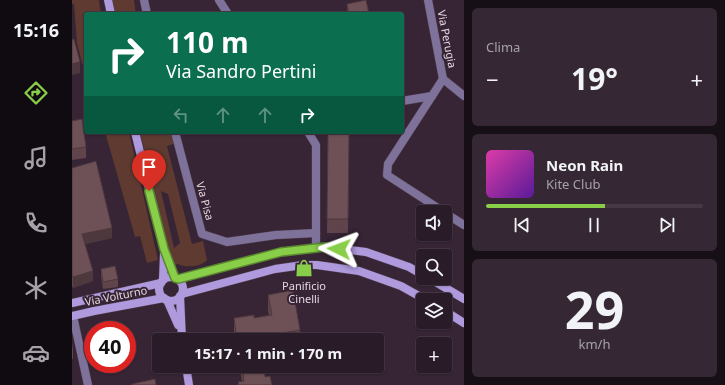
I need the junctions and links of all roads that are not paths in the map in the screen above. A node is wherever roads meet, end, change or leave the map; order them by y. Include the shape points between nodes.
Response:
1 (108, 0) edge
2 (144, 0) edge
3 (219, 0) edge
4 (428, 0) edge
5 (110, 12) edge
6 (147, 12) edge
7 (227, 12) edge
8 (443, 79) junction
9 (432, 96) junction
10 (464, 96) edge
11 (404, 101) edge
12 (135, 134) edge
13 (176, 134) edge
14 (309, 134) edge
15 (433, 205) edge
16 (452, 217) edge
17 (464, 225) edge
18 (316, 232) junction
19 (316, 248) junction
20 (164, 249) junction
21 (416, 270) edge
22 (176, 278) junction
23 (162, 282) junction
24 (441, 285) edge
25 (416, 294) edge
26 (181, 295) junction
27 (166, 299) junction
28 (464, 299) edge
29 (72, 303) edge
30 (452, 315) edge
31 (72, 316) edge
32 (464, 323) edge
33 (180, 333) edge
34 (181, 333) edge
35 (187, 373) edge
36 (88, 385) edge
37 (189, 385) edge

1 - 5 street
2 - 6 street
3 - 7 street
4 - 8 street, Via Perugia
8 - 9 street
8 - 10 street, Via Perugia
9 - 11 street
9 - 15 street via 388,164 387,175
12 - 20 street
13 - 18 street, Via Pisa via 202,234 227,242
14 - 18 street via 316,145
16 - 17 street
18 - 19 street
19 - 21 street via 366,252
19 - 22 street via 281,252
20 - 22 street
20 - 23 street
22 - 23 street via 169,277
22 - 26 street via 183,286
23 - 27 street via 160,291
23 - 29 street, Via Volturno
24 - 28 street
25 - 26 street via 359,270 303,265 275,269
26 - 27 street via 174,300
26 - 34 street
27 - 31 street, Via Volturno
27 - 33 street
30 - 32 street
31 - 36 street
35 - 37 street

